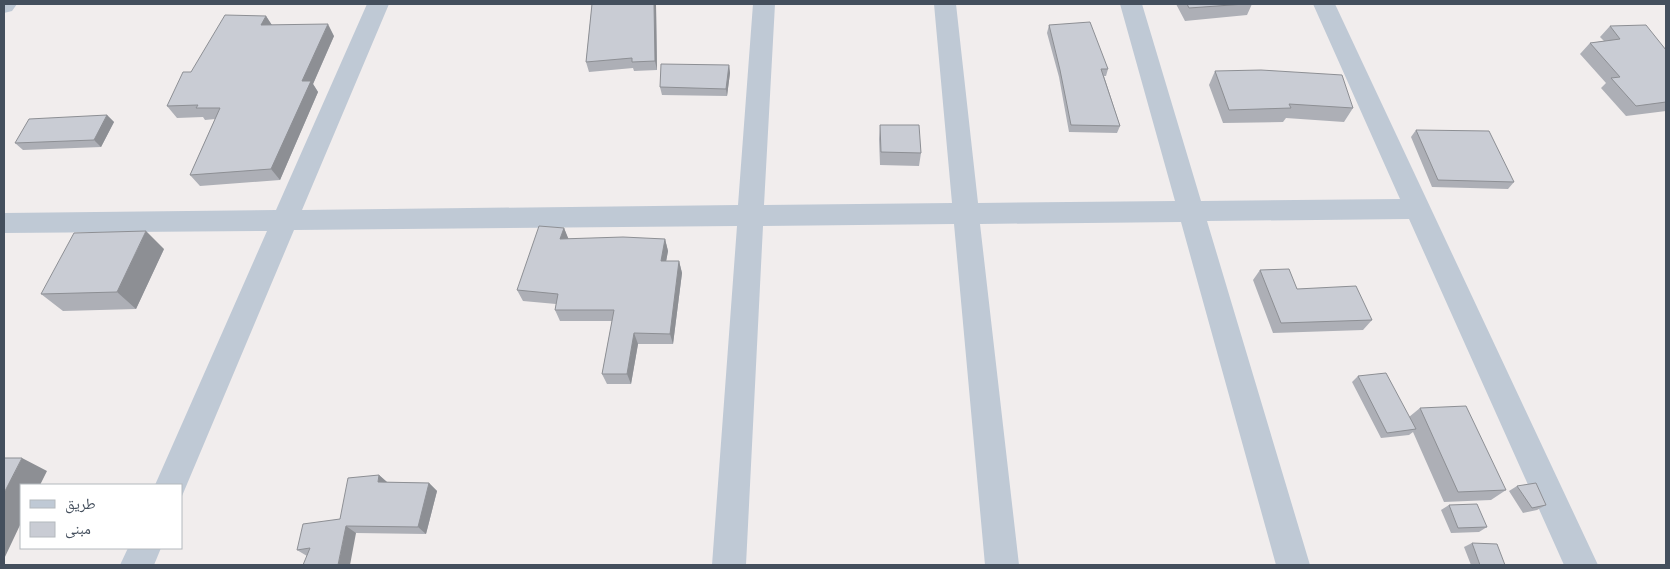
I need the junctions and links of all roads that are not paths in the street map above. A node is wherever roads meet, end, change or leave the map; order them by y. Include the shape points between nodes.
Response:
1 (378, 4) edge
2 (764, 4) edge
3 (945, 4) edge
4 (1131, 4) edge
5 (1324, 4) edge
6 (1418, 209) junction
7 (1191, 211) junction
8 (966, 213) junction
9 (751, 215) junction
10 (285, 220) junction
11 (4, 223) edge
12 (171, 484) edge
13 (144, 549) edge
14 (137, 565) edge
15 (729, 565) edge
16 (1002, 565) edge
17 (1293, 565) edge
18 (1581, 565) edge

1 - 10 street
2 - 9 street
3 - 8 street
4 - 7 street
5 - 6 street
6 - 7 street
6 - 18 street
7 - 8 street
7 - 17 street
8 - 9 street
8 - 16 street
9 - 10 street
9 - 15 street
10 - 11 street
10 - 12 street
13 - 14 street

